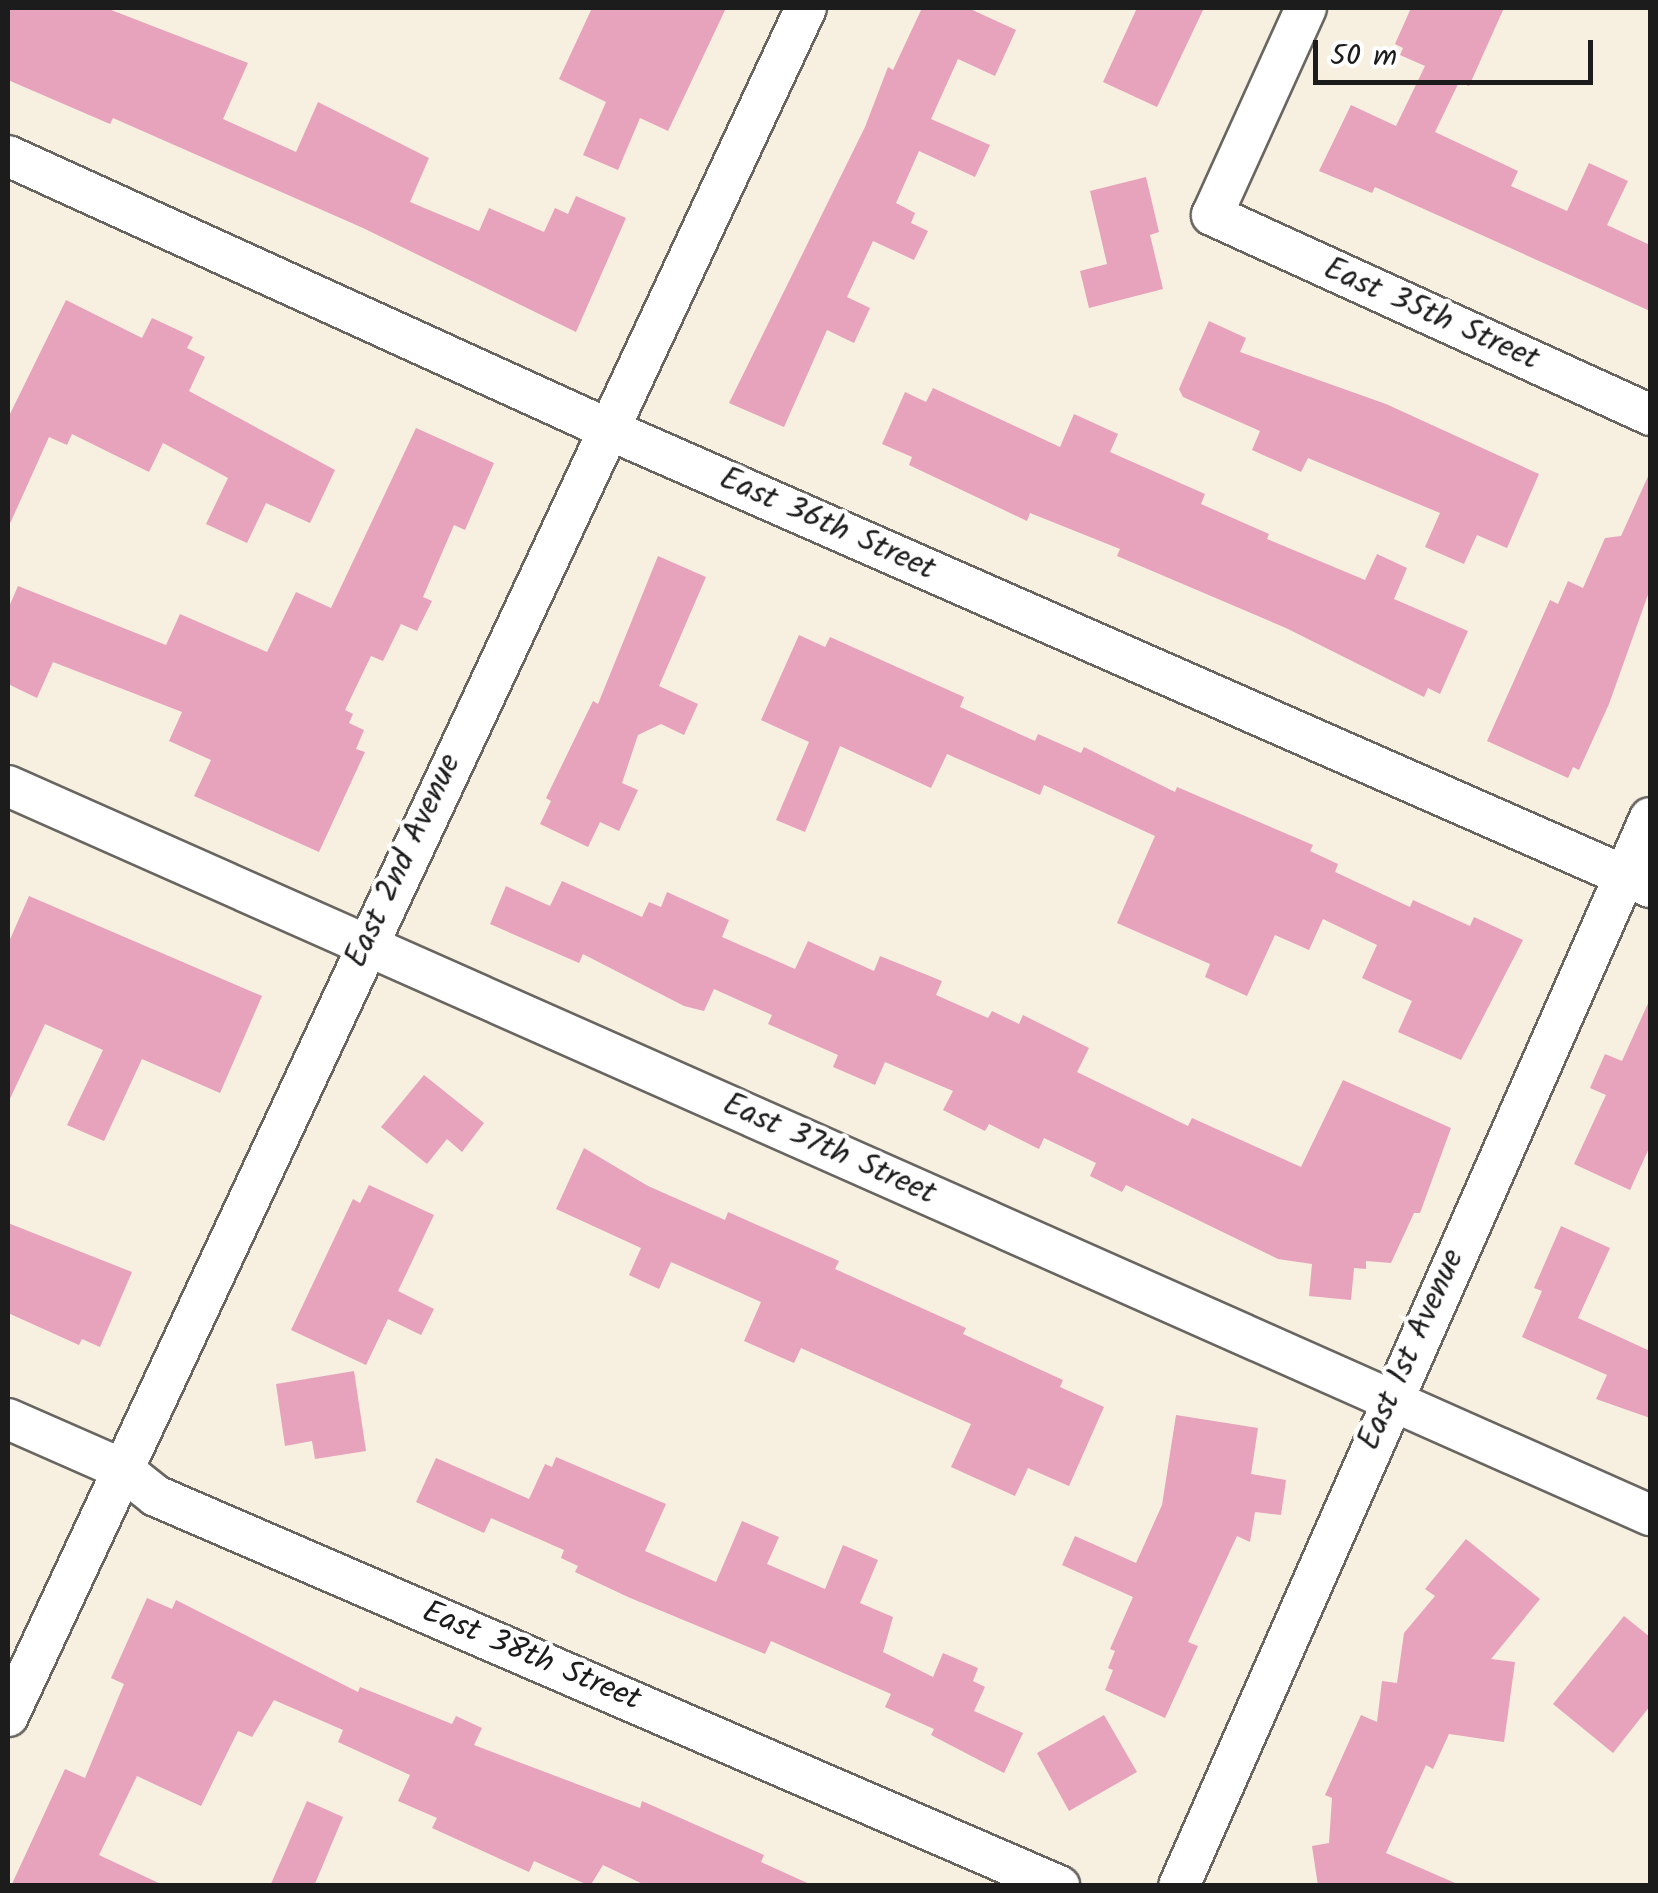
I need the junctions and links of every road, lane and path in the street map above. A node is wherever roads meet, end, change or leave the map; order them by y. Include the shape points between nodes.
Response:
1 (806, 8) edge
2 (1306, 8) edge
3 (8, 156) edge
4 (1650, 415) edge
5 (610, 430) junction
6 (8, 786) edge
7 (1650, 818) edge
8 (1638, 881) edge
9 (365, 942) junction
10 (1389, 1400) junction
11 (8, 1419) edge
12 (122, 1468) junction
13 (1650, 1514) edge
14 (8, 1716) edge
15 (1060, 1886) edge
16 (1179, 1886) edge

1 - 5 street, East 2nd Avenue
2 - 4 street, East 35th Street via 1212,216
3 - 5 street, East 36th Street
5 - 8 street, East 36th Street
5 - 9 street, East 2nd Avenue
6 - 9 street, East 37th Street
7 - 8 street, East 1st Avenue
8 - 10 street, East 1st Avenue
9 - 10 street, East 37th Street
9 - 12 street, East 2nd Avenue
10 - 13 street, East 37th Street
10 - 16 street, East 1st Avenue
11 - 12 street, East 38th Street
12 - 14 street, East 2nd Avenue
12 - 15 street, East 38th Street via 156,1496

